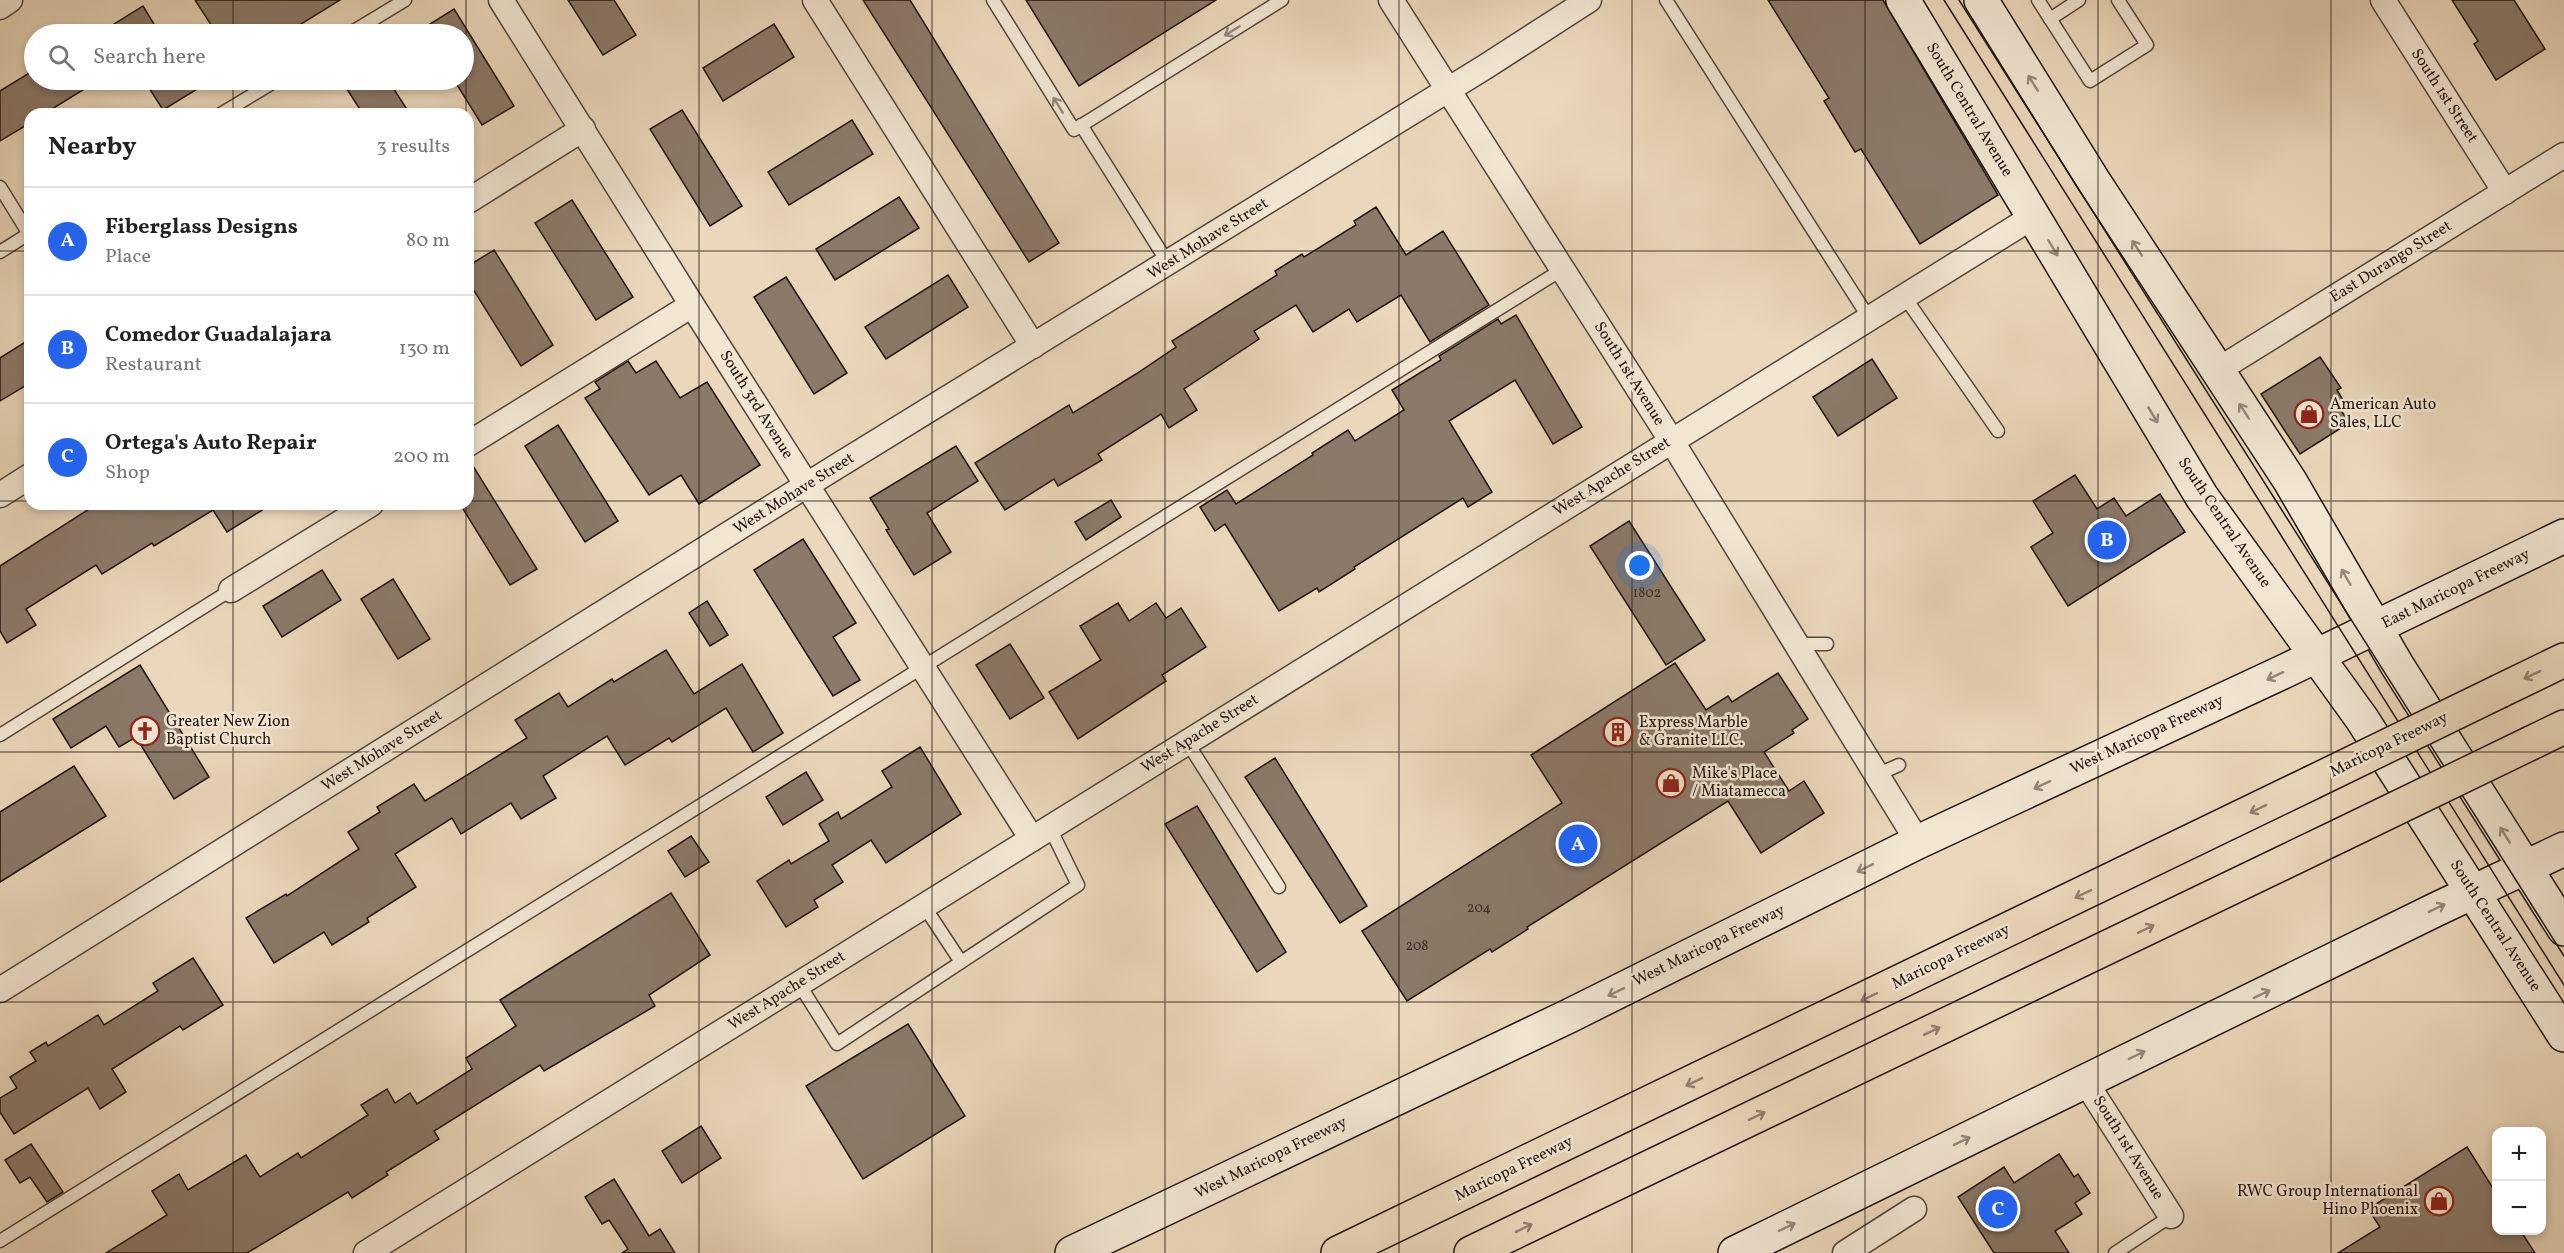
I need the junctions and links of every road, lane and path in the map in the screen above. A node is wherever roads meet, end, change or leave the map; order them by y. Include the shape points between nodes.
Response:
1 (10, 0) edge
2 (405, 0) edge
3 (501, 0) edge
4 (815, 0) edge
5 (993, 0) edge
6 (1281, 0) edge
7 (1391, 0) edge
8 (1589, 0) edge
9 (1666, 0) edge
10 (1903, 0) edge
11 (1981, 0) edge
12 (2038, 0) edge
13 (2079, 0) edge
14 (2118, 0) edge
15 (2383, 0) edge
16 (0, 7) edge
17 (2050, 19) junction
18 (365, 24) edge
19 (1449, 89) junction
20 (261, 90) edge
21 (231, 108) edge
22 (1081, 125) junction
23 (583, 129) junction
24 (2564, 155) edge
25 (0, 188) edge
26 (2505, 192) junction
27 (474, 197) edge
28 (2034, 216) junction
29 (24, 225) edge
30 (24, 236) edge
31 (0, 252) edge
32 (1168, 263) junction
33 (1563, 269) junction
34 (1904, 296) junction
35 (692, 305) junction
36 (1869, 318) junction
37 (1034, 346) junction
38 (2218, 370) junction
39 (1998, 431) dead end
40 (474, 440) edge
41 (1671, 440) junction
42 (24, 480) edge
43 (807, 486) junction
44 (0, 495) edge
45 (361, 510) edge
46 (2564, 536) edge
47 (231, 590) joint
48 (2361, 635) junction
49 (1796, 644) junction
50 (1827, 644) dead end
51 (2318, 656) junction
52 (2564, 660) edge
53 (922, 667) junction
54 (2564, 728) edge
55 (0, 735) edge
56 (1188, 742) junction
57 (1899, 765) dead end
58 (1876, 775) junction
59 (1041, 833) junction
60 (1918, 842) junction
61 (2564, 849) edge
62 (2500, 879) junction
63 (1279, 887) dead end
64 (924, 906) junction
65 (2564, 929) edge
66 (961, 962) junction
67 (799, 984) junction
68 (0, 990) edge
69 (2564, 1035) edge
70 (2085, 1081) junction
71 (1914, 1209) dead end
72 (2171, 1216) joint
73 (0, 1241) edge
74 (366, 1253) edge
75 (1072, 1253) edge
76 (1338, 1253) edge
77 (1471, 1253) edge
78 (1735, 1253) edge
79 (1845, 1253) edge
80 (2115, 1253) edge

1 - 16 street
2 - 18 lane
3 - 23 street, South 3rd Avenue
4 - 37 street
22 -> 5 lane via 1074,130
6 -> 22 lane
7 - 19 street, South 1st Avenue
8 - 19 street, West Mohave Street
9 - 36 lane
10 - 28 main road, South Central Avenue
38 -> 11 main road, South Central Avenue
12 - 17 lane
13 - 17 lane
14 - 17 lane via 2147,45 2090,81
15 - 26 street, South 1st Street
19 - 32 street, West Mohave Street
19 - 33 street, South 1st Avenue
20 - 21 lane
22 - 32 lane
23 - 27 street
23 - 35 street, South 3rd Avenue
24 - 26 street, East Durango Street
25 - 29 lane
26 - 38 street, East Durango Street
28 - 34 street, West Apache Street
28 -> 51 main road, South Central Avenue via 2202,497
30 - 31 lane
32 - 37 street, West Mohave Street
33 - 41 street, South 1st Avenue
33 - 53 lane
34 - 36 street, West Apache Street
34 - 39 lane
35 - 40 street
35 - 43 street, South 3rd Avenue
36 - 41 street, West Apache Street
37 - 43 street, West Mohave Street
48 -> 38 main road, South Central Avenue via 2290,481
41 - 49 street, South 1st Avenue
41 - 56 street, West Apache Street
42 - 44 street
43 - 53 street, South 3rd Avenue
43 - 68 street, West Mohave Street
45 - 47 street
46 - 48 main road, East Maricopa Freeway
47 - 55 lane
48 - 51 main road, West Maricopa Freeway
62 -> 48 main road, South Central Avenue
49 - 50 lane
49 - 58 street, South 1st Avenue
51 -> 60 main road, West Maricopa Freeway
51 - 62 main road, South Central Avenue via 2362,719
52 -> 76 highway, Maricopa Freeway, bridge
53 - 59 street, South 3rd Avenue
53 - 73 lane
77 -> 54 highway, bridge
56 - 59 street, West Apache Street
56 - 63 lane
57 - 58 lane
58 - 60 street, South 1st Avenue
59 - 64 street, West Apache Street
59 - 66 lane via 1078,885
60 -> 75 main road, West Maricopa Freeway via 1569,1016
61 - 62 main road
62 - 65 main road, South Central Avenue
62 - 69 main road, South Central Avenue
70 -> 62 main road
64 - 66 lane
64 - 67 street, West Apache Street
66 - 67 lane via 837,1044
67 - 74 street, West Apache Street
70 - 72 street, South 1st Avenue
78 -> 70 main road
71 - 79 street
72 - 80 lane

